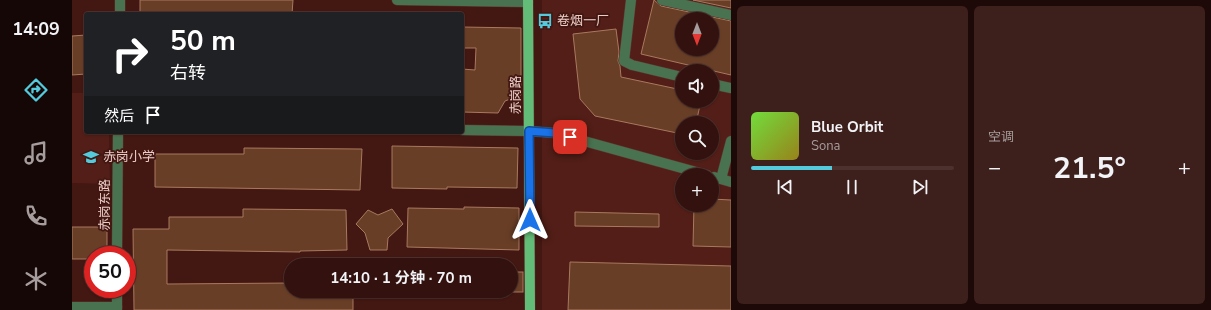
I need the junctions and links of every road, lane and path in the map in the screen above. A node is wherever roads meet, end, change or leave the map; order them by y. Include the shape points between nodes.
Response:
1 (120, 0) edge
2 (397, 0) edge
3 (631, 0) edge
4 (662, 0) edge
5 (528, 1) edge
6 (120, 12) edge
7 (731, 15) edge
8 (675, 75) edge
9 (719, 85) edge
10 (731, 88) edge
11 (464, 130) edge
12 (529, 131) junction
13 (118, 134) edge
14 (731, 141) edge
15 (682, 168) edge
16 (719, 170) edge
17 (719, 178) edge
18 (731, 182) edge
19 (117, 246) edge
20 (117, 298) edge
21 (72, 307) edge
22 (117, 309) edge
23 (530, 310) edge

1 - 6 street
2 - 5 street
3 - 8 street via 624,61
4 - 7 street
5 - 12 main road, 赤岗路
9 - 10 street
11 - 12 street
12 - 15 street via 555,133
12 - 23 main road, 赤岗路
13 - 19 street, 赤岗东路
14 - 16 street
17 - 18 street
20 - 22 street
21 - 22 street

